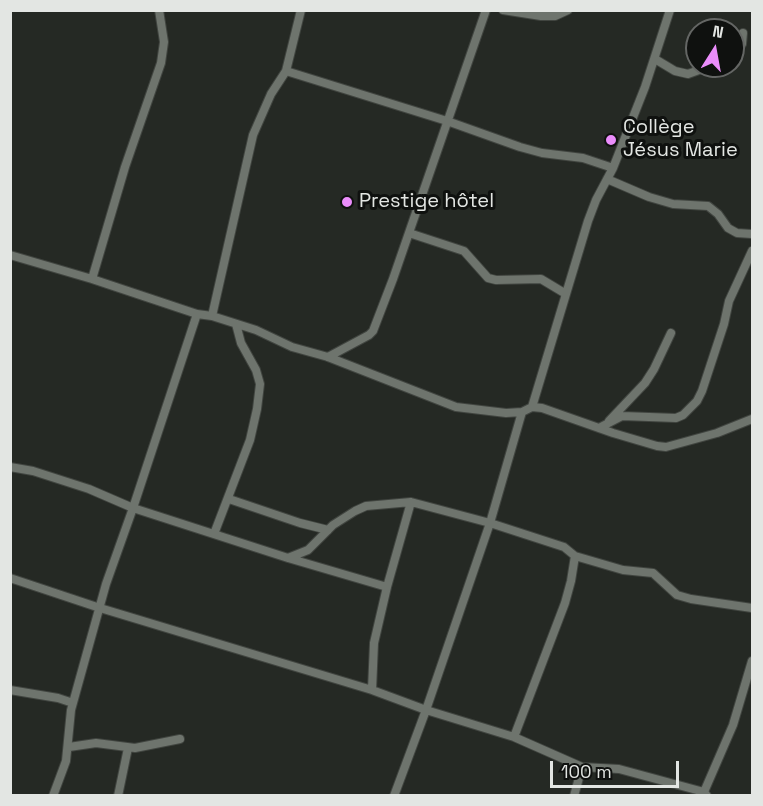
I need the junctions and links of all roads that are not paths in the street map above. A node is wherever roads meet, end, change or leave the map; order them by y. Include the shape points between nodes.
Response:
1 (159, 10) edge
2 (301, 10) edge
3 (486, 10) edge
4 (503, 10) edge
5 (568, 10) edge
6 (670, 10) edge
7 (655, 59) junction
8 (286, 71) junction
9 (685, 73) edge
10 (447, 122) junction
11 (613, 168) junction
12 (607, 179) junction
13 (409, 233) junction
14 (753, 234) edge
15 (753, 250) edge
16 (10, 255) edge
17 (92, 279) junction
18 (567, 294) junction
19 (196, 314) junction
20 (212, 316) junction
21 (237, 324) junction
22 (671, 333) dead end
23 (328, 357) junction
24 (532, 407) junction
25 (522, 412) junction
26 (753, 418) edge
27 (607, 422) junction
28 (600, 428) junction
29 (10, 467) edge
30 (229, 499) junction
31 (411, 502) junction
32 (133, 508) junction
33 (490, 523) junction
34 (328, 530) junction
35 (214, 534) junction
36 (575, 556) junction
37 (288, 558) junction
38 (10, 578) edge
39 (387, 587) junction
40 (100, 608) junction
41 (753, 608) edge
42 (753, 661) edge
43 (10, 690) edge
44 (372, 690) junction
45 (73, 703) junction
46 (426, 710) junction
47 (514, 737) junction
48 (180, 739) dead end
49 (69, 747) junction
50 (128, 748) junction
51 (582, 767) junction
52 (705, 794) edge
53 (53, 795) edge
54 (118, 795) edge
55 (394, 795) edge
56 (574, 795) edge

1 - 17 street via 164,42 161,63 124,167
2 - 8 street
3 - 10 street
4 - 5 street via 541,16 555,16
6 - 7 street
7 - 9 street
7 - 11 street
8 - 10 street
8 - 20 street via 271,94 254,135
10 - 11 street via 519,147 583,158
10 - 13 street
11 - 12 street
12 - 14 street via 673,204 708,206 728,228
12 - 18 street via 588,221
13 - 18 street via 464,251 488,278 541,279
13 - 23 street via 373,331
15 - 27 street via 729,301 697,401 676,418 622,416
16 - 17 street
17 - 19 street
18 - 24 street
19 - 20 street
19 - 32 street
20 - 21 street
21 - 23 street
21 - 30 street via 241,343 260,384 250,440
22 - 27 street via 645,383
23 - 25 street via 456,407
24 - 25 street
24 - 28 street
25 - 33 street
26 - 28 street via 666,447
27 - 28 street
29 - 32 street via 89,489
30 - 34 street
30 - 35 street
31 - 33 street
31 - 34 street via 366,506
31 - 39 street
32 - 35 street
32 - 40 street
33 - 36 street via 557,544
33 - 46 street
34 - 37 street via 308,550
35 - 37 street
36 - 41 street via 623,570 653,573 677,595
36 - 47 street via 565,603
37 - 39 street
38 - 40 street
39 - 44 street via 374,643
40 - 44 street
40 - 45 street
42 - 52 street
43 - 45 street
44 - 46 street
45 - 49 street
46 - 47 street
46 - 55 street
47 - 51 street
48 - 50 street
49 - 50 street via 96,743
49 - 53 street
50 - 54 street
51 - 52 street via 619,769
51 - 56 street

